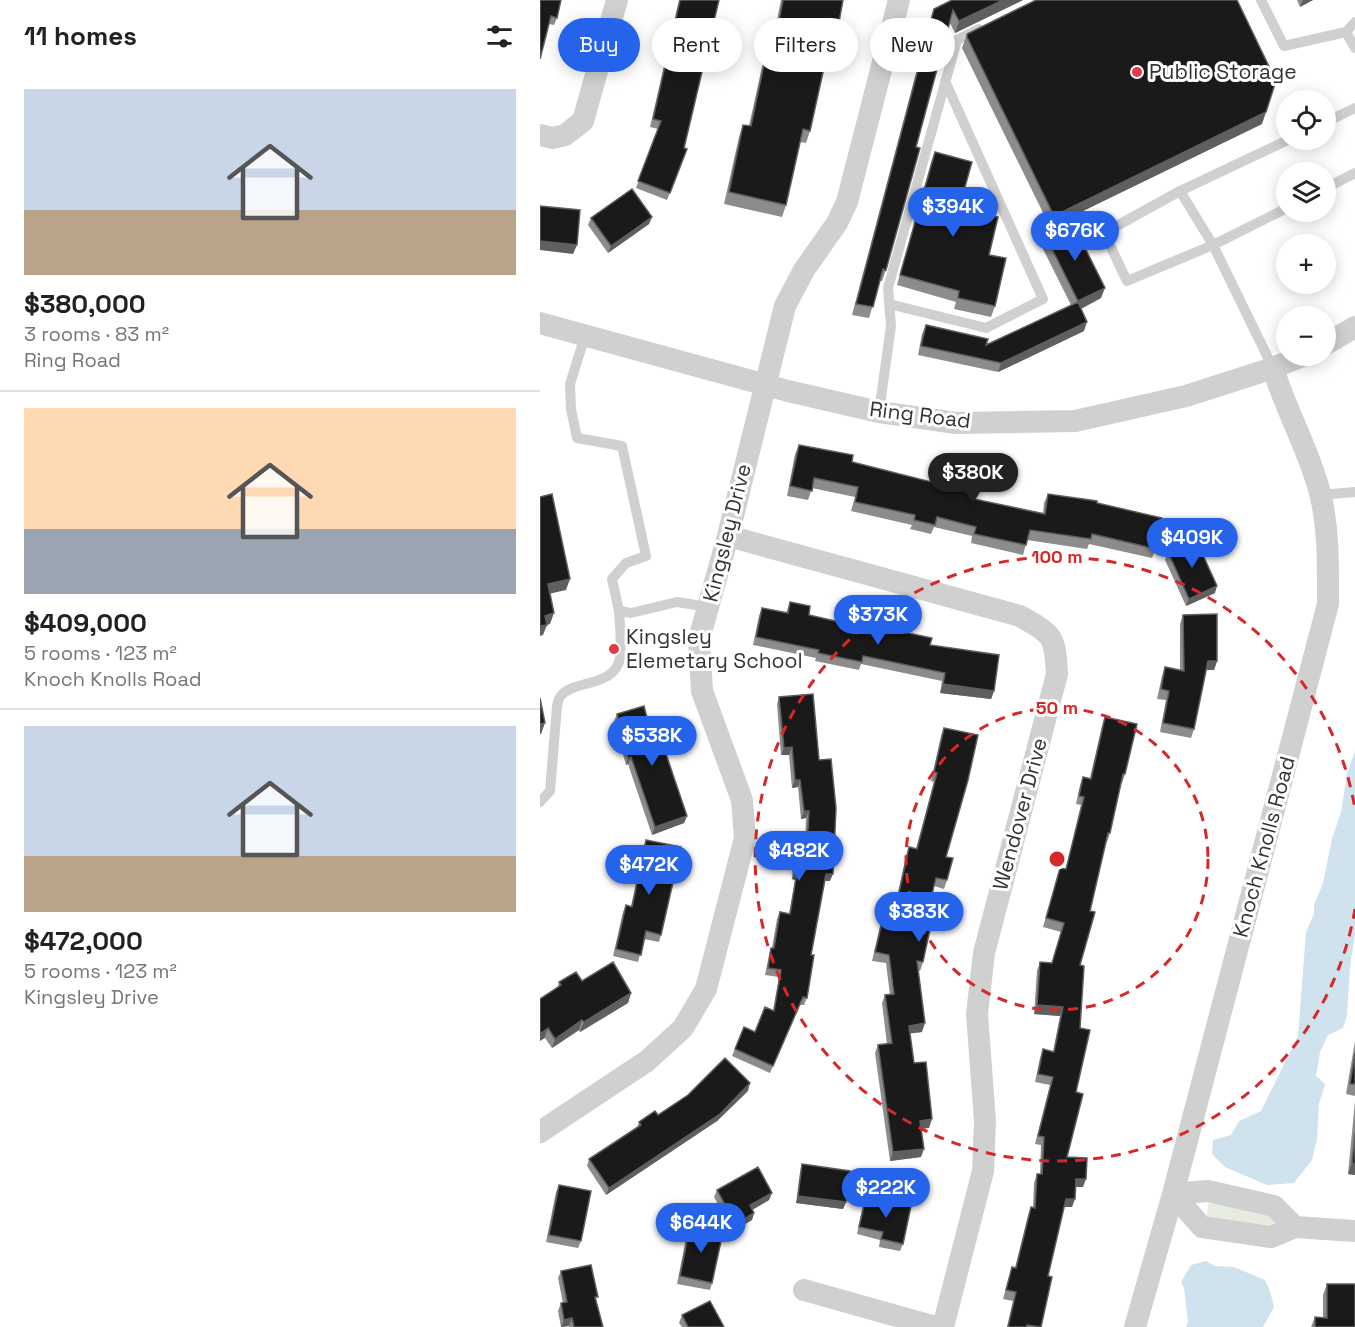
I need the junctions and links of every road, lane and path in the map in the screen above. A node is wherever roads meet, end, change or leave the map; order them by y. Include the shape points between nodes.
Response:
1 (617, 0) edge
2 (899, 0) edge
3 (1261, 0) edge
4 (1355, 22) edge
5 (987, 25) edge
6 (1346, 32) junction
7 (1355, 48) edge
8 (945, 81) junction
9 (1355, 108) edge
10 (1336, 117) edge
11 (540, 135) edge
12 (1276, 146) edge
13 (1355, 173) edge
14 (1336, 183) edge
15 (1180, 190) junction
16 (1276, 212) edge
17 (1213, 244) junction
18 (889, 304) junction
19 (540, 323) edge
20 (1355, 327) edge
21 (585, 336) junction
22 (1336, 338) edge
23 (1278, 366) edge
24 (1273, 368) junction
25 (764, 384) junction
26 (879, 412) junction
27 (1355, 492) edge
28 (1320, 495) junction
29 (728, 536) junction
30 (708, 607) junction
31 (619, 611) junction
32 (540, 802) edge
33 (540, 1132) edge
34 (1173, 1194) junction
35 (1295, 1227) junction
36 (1355, 1231) edge
37 (804, 1290) dead end
38 (936, 1327) edge
39 (944, 1327) edge
40 (1135, 1327) edge

1 - 11 street via 583,121 565,135
2 - 25 street, Kingsley Drive via 847,202 837,224 791,292
3 - 6 lane via 1284,46
4 - 6 lane
5 - 8 lane via 957,40
6 - 7 lane
8 - 18 lane via 888,288
8 - 18 lane via 1043,299 987,328
9 - 10 lane
12 - 15 lane
13 - 14 lane
15 - 17 lane
15 - 17 lane via 1104,233 1127,281
16 - 17 lane
17 - 24 lane
18 - 26 lane via 891,326
19 - 21 street, Ring Road
20 - 22 street
21 - 25 street, Ring Road
21 - 31 lane via 570,384 577,438 622,446 646,556 626,563 612,579
23 - 24 street, Ring Road
24 - 26 street, Ring Road via 1186,396 1075,421 956,423
24 - 28 street, Knoch Knolls Road
25 - 26 street, Ring Road
25 - 29 street, Kingsley Drive
27 - 28 lane
28 - 34 street, Knoch Knolls Road via 1328,559 1328,604
29 - 30 street, Kingsley Drive
29 - 39 street, Wendover Drive via 1020,616 1044,630 1055,645 1057,674 984,953 977,1014 985,1121 983,1171
30 - 31 lane via 677,602 631,613
30 - 33 street, Kingsley Drive via 699,639 702,691 742,800 746,838 706,989 683,1028 647,1061
31 - 32 lane via 620,659 616,668 595,683 560,697 550,791
34 - 35 street via 1208,1191 1274,1206
34 - 35 street via 1202,1227 1271,1237
34 - 40 street, Knoch Knolls Road
35 - 36 street
37 - 38 street

